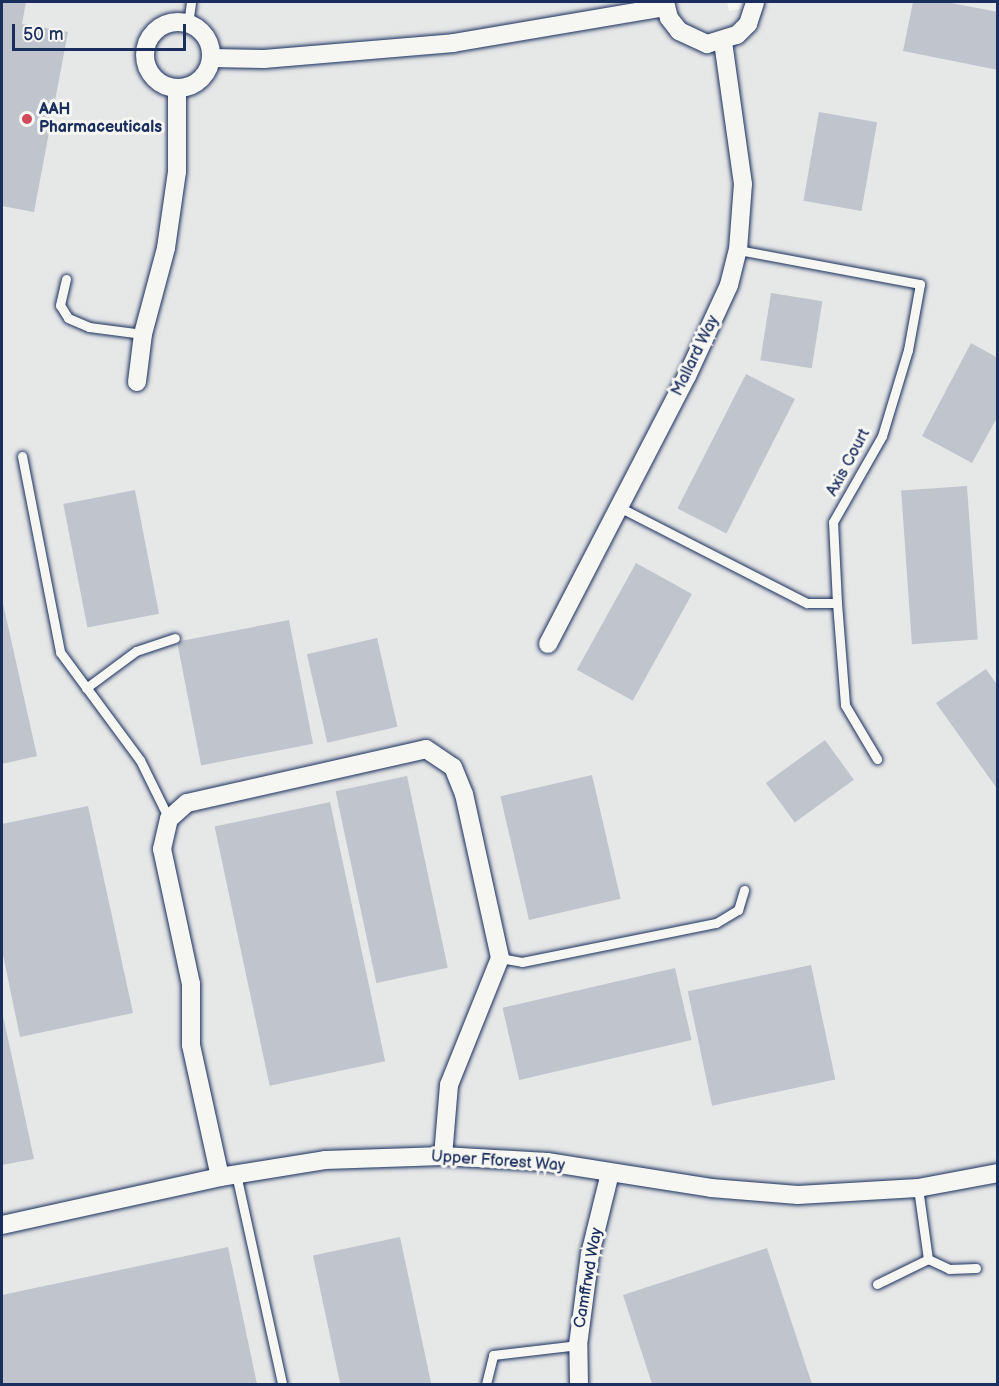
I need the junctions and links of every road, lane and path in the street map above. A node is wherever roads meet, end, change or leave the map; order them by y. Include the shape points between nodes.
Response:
1 (191, 2) edge
2 (755, 2) edge
3 (666, 4) edge
4 (188, 24) junction
5 (723, 42) junction
6 (211, 58) junction
7 (177, 88) junction
8 (738, 250) junction
9 (66, 279) dead end
10 (143, 334) junction
11 (137, 382) dead end
12 (22, 456) dead end
13 (619, 507) junction
14 (837, 603) junction
15 (175, 638) dead end
16 (548, 644) dead end
17 (86, 688) junction
18 (877, 759) dead end
19 (170, 819) junction
20 (744, 890) dead end
21 (500, 958) junction
22 (443, 1156) junction
23 (610, 1173) junction
24 (998, 1173) edge
25 (228, 1175) junction
26 (918, 1188) junction
27 (2, 1225) edge
28 (928, 1259) junction
29 (976, 1268) dead end
30 (877, 1284) dead end
31 (578, 1345) junction
32 (282, 1384) edge
33 (486, 1384) edge
34 (579, 1384) edge

1 - 4 lane
2 - 5 street via 748,24
3 - 5 street via 679,31 692,40
3 - 6 street via 453,43 264,59
4 - 6 street via 206,37
4 - 7 street via 166,24 157,30 146,49 149,71 156,80
5 - 8 street, Mallard Way via 743,184
6 - 7 street via 200,80
7 - 10 street via 177,172 166,248
8 - 13 street, Mallard Way via 729,285 697,356
8 - 14 lane, Axis Court via 920,284 908,350 882,436 833,522
9 - 10 lane via 60,305 68,318 88,327
10 - 11 street
12 - 17 lane via 60,652
13 - 14 lane via 807,603
13 - 16 street, Mallard Way
14 - 18 lane via 845,705
15 - 17 lane via 136,651
17 - 19 lane via 140,760
19 - 21 street via 187,803 426,749 453,766 464,794
19 - 25 street via 162,849 191,984 191,1045
20 - 21 lane via 738,910 716,923 522,962
21 - 22 street via 449,1085
22 - 23 street, Upper Fforest Way via 547,1162
22 - 25 street, Upper Fforest Way via 325,1160
23 - 26 street, Upper Fforest Way via 711,1188 798,1195
23 - 31 street, Camffrwd Way via 590,1254
24 - 26 street, Upper Fforest Way
25 - 27 street, Upper Fforest Way
25 - 32 lane
26 - 28 lane
28 - 29 lane via 949,1269
28 - 30 lane
31 - 33 lane via 494,1355
31 - 34 street, Camffrwd Way

